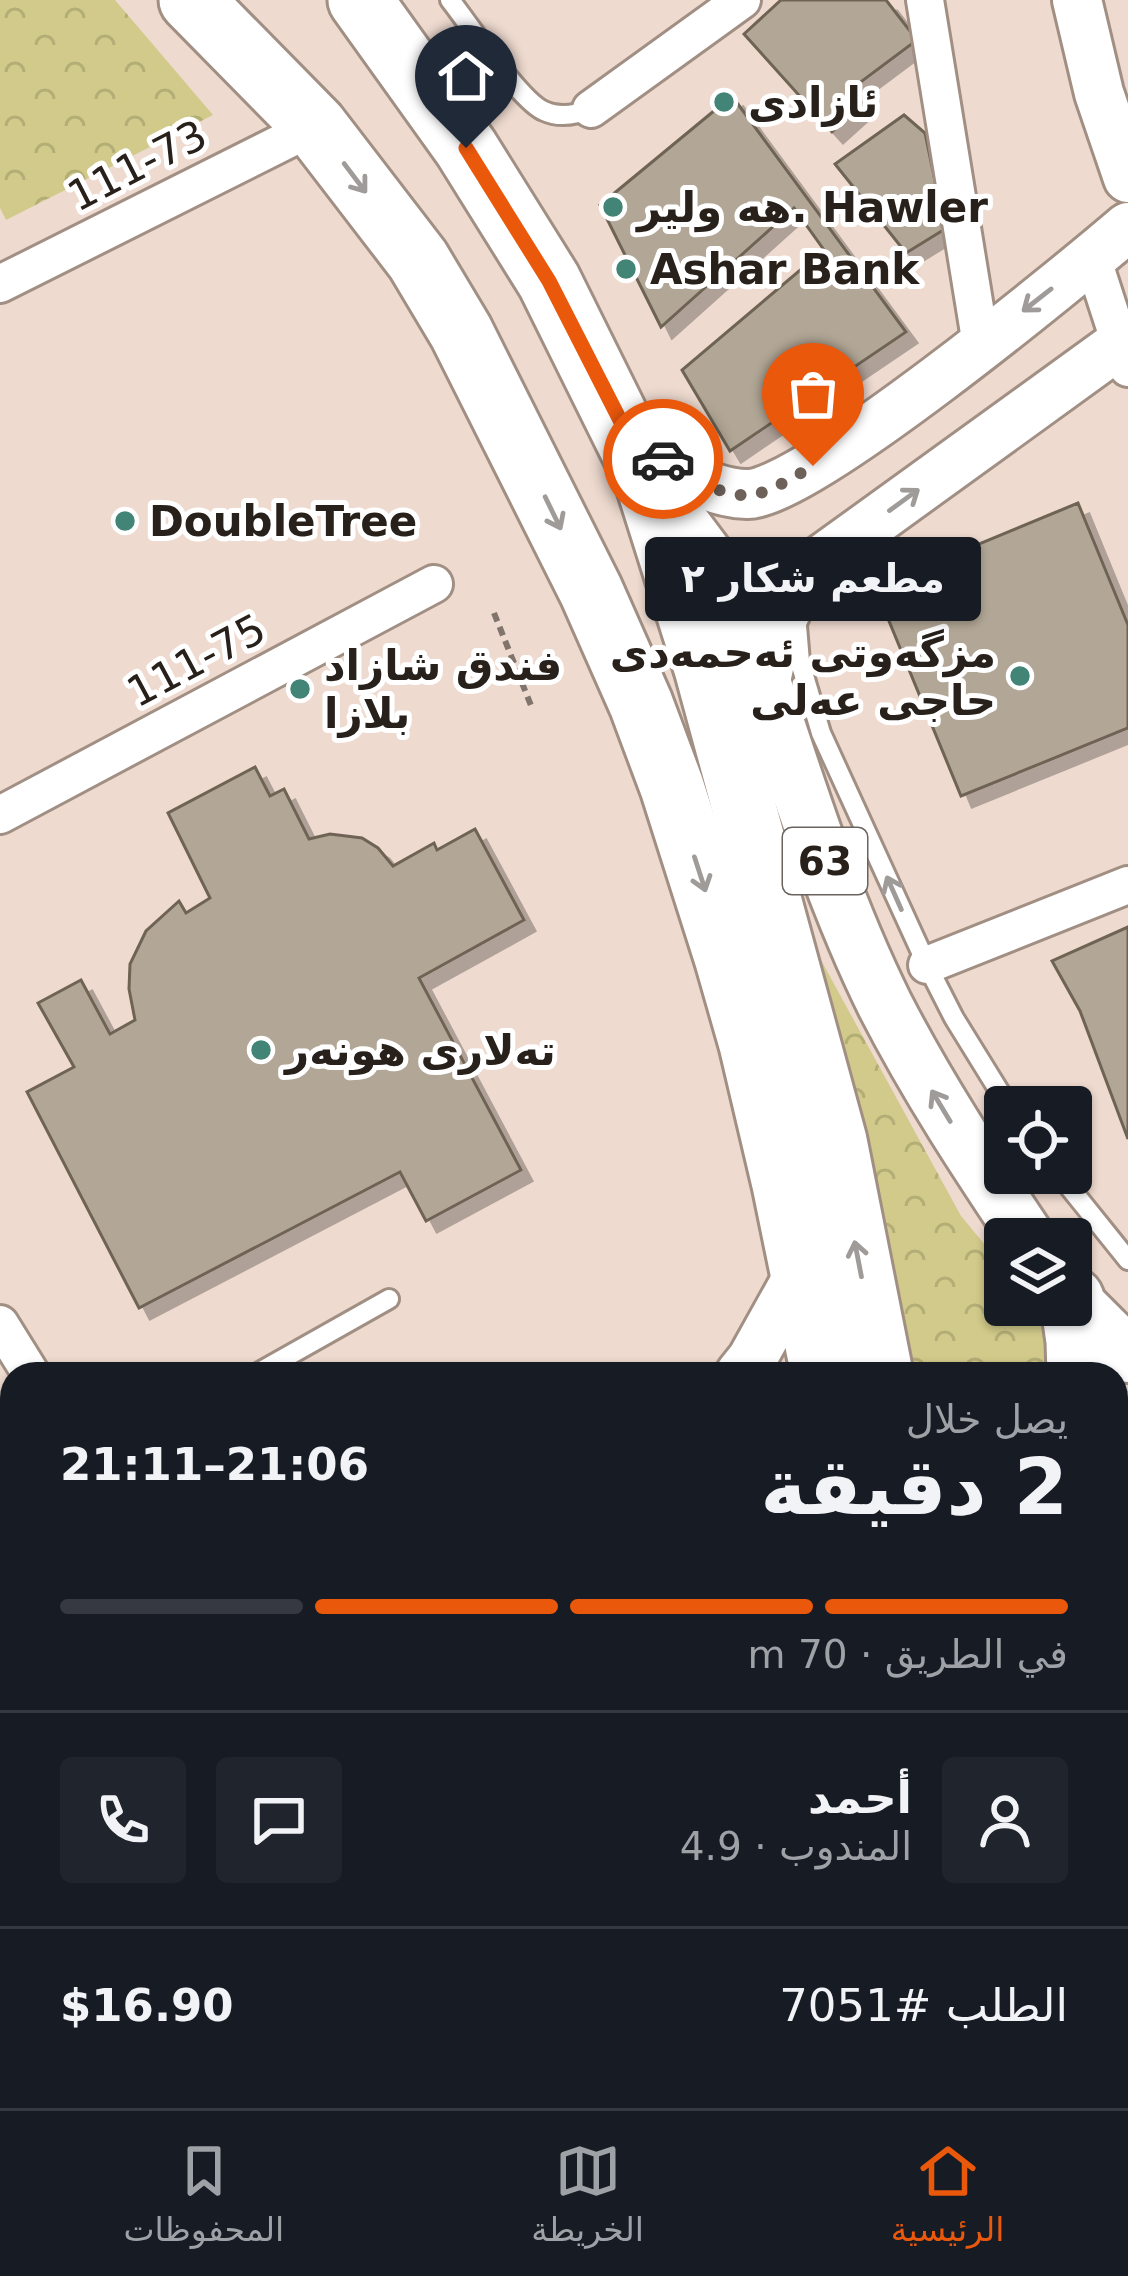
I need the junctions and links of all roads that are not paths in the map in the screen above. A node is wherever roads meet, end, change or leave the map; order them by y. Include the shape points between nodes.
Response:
1 (360, 0) edge
2 (450, 0) edge
3 (742, 0) edge
4 (925, 0) edge
5 (1076, 0) edge
6 (191, 3) edge
7 (1114, 99) edge
8 (591, 109) joint
9 (315, 125) junction
10 (1128, 178) edge
11 (1110, 242) edge
12 (2, 279) edge
13 (981, 345) junction
14 (1126, 350) edge
15 (633, 449) junction
16 (434, 584) dead end
17 (794, 591) junction
18 (765, 686) junction
19 (0, 815) edge
20 (1128, 884) edge
21 (927, 965) junction
22 (996, 1086) edge
23 (1075, 1194) edge
24 (1014, 1218) edge
25 (1128, 1261) edge
26 (801, 1271) junction
27 (388, 1299) dead end
28 (1092, 1320) edge
29 (0, 1324) edge
30 (1076, 1326) edge
31 (1128, 1355) edge
32 (24, 1362) edge
33 (277, 1362) edge
34 (750, 1362) edge
35 (820, 1362) edge
36 (879, 1362) edge
37 (1078, 1362) edge

1 - 15 highway via 549,281
2 - 8 lane via 531,103 558,115
3 - 8 street
4 - 13 street
5 - 7 street
6 - 9 highway
7 - 10 street
9 - 12 street, 111-73
9 -> 26 highway via 418,260 461,332 641,704 727,960
11 -> 13 street
11 - 14 street
13 - 15 street via 835,454 751,495 713,488
17 -> 14 street via 818,563
15 - 18 main road, 63 via 722,577
36 -> 15 highway via 835,1141 706,668
16 - 19 street, 111-75
17 - 18 street
21 -> 17 lane via 821,733 800,662
24 -> 18 main road, 63 via 942,1108 877,986 832,884
20 - 21 street
21 - 22 lane
23 - 25 lane
26 - 34 street
26 - 35 highway
27 - 33 lane
28 - 31 main road
29 - 32 street
30 - 37 highway

